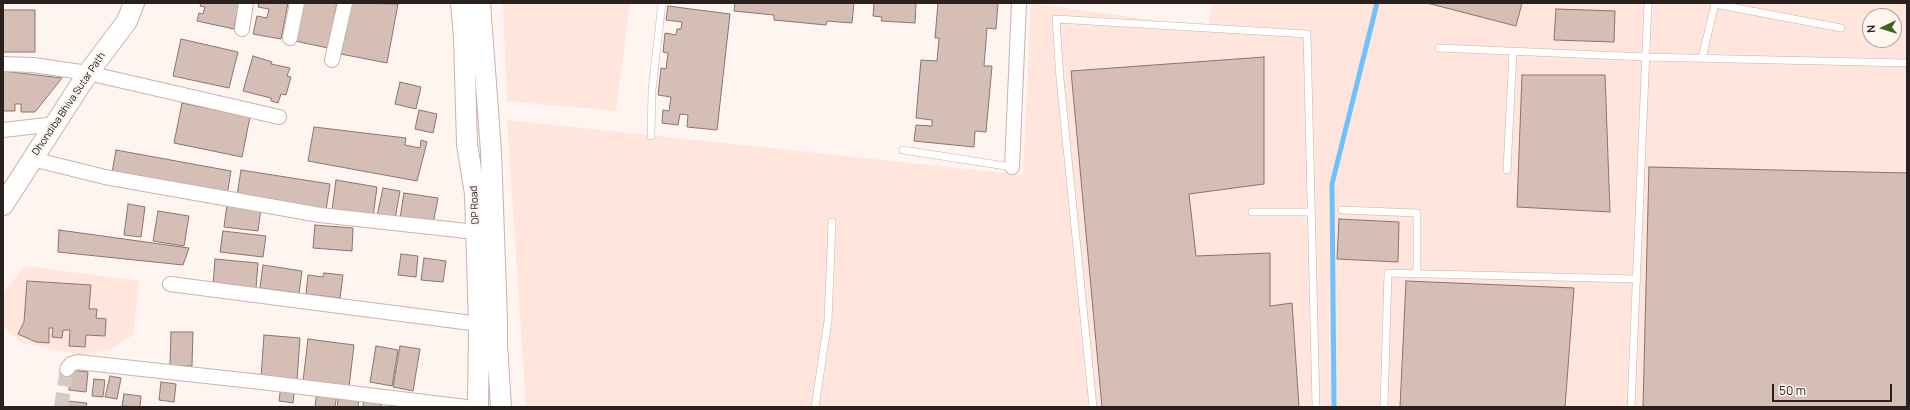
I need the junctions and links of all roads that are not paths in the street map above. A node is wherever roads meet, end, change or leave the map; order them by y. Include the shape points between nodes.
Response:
1 (131, 3) edge
2 (246, 3) edge
3 (297, 3) edge
4 (345, 3) edge
5 (461, 3) edge
6 (480, 3) edge
7 (662, 3) edge
8 (1019, 3) edge
9 (1648, 3) edge
10 (1841, 28) dead end
11 (242, 29) dead end
12 (290, 38) dead end
13 (1439, 48) dead end
14 (1512, 51) junction
15 (1646, 57) junction
16 (1702, 58) junction
17 (332, 60) dead end
18 (1907, 63) edge
19 (3, 64) edge
20 (88, 73) junction
21 (279, 117) dead end
22 (56, 124) junction
23 (3, 130) edge
24 (651, 136) dead end
25 (903, 150) dead end
26 (32, 159) junction
27 (1012, 167) joint
28 (1507, 170) dead end
29 (3, 205) edge
30 (1342, 210) dead end
31 (1252, 212) dead end
32 (1310, 212) junction
33 (832, 222) dead end
34 (476, 232) junction
35 (1416, 274) junction
36 (1636, 279) junction
37 (170, 284) dead end
38 (479, 324) junction
39 (67, 369) dead end
40 (466, 407) edge
41 (478, 407) edge
42 (501, 407) edge
43 (815, 407) edge
44 (1093, 407) edge
45 (1316, 407) edge
46 (1384, 407) edge
47 (1631, 407) edge

1 - 20 main road, Dhondiba Bhiva Sutar Path via 127,21
2 - 11 street
3 - 12 street
4 - 17 street
5 - 34 main road, DP Road via 467,144 475,194
6 - 42 main road, DP Road via 491,152
7 - 24 lane via 652,90
8 - 27 street
9 - 15 lane
10 - 16 lane via 1715,4
13 - 14 lane
14 - 15 lane
14 - 28 lane
15 - 16 lane
15 - 36 lane
16 - 18 lane
19 - 20 street via 33,65
20 - 21 street
20 - 22 main road, Dhondiba Bhiva Sutar Path
22 - 23 street
22 - 26 main road, Dhondiba Bhiva Sutar Path
25 - 27 lane
26 - 29 main road, Dhondiba Bhiva Sutar Path
26 - 34 street via 105,177 320,215
30 - 35 lane via 1417,213
31 - 32 lane
32 - 44 lane via 1306,34 1056,19
32 - 45 lane
33 - 43 lane via 828,322
34 - 38 main road, DP Road
35 - 36 lane
35 - 46 lane via 1388,273
36 - 47 lane
37 - 38 street
38 - 41 main road, DP Road
39 - 40 street via 71,364 78,362

